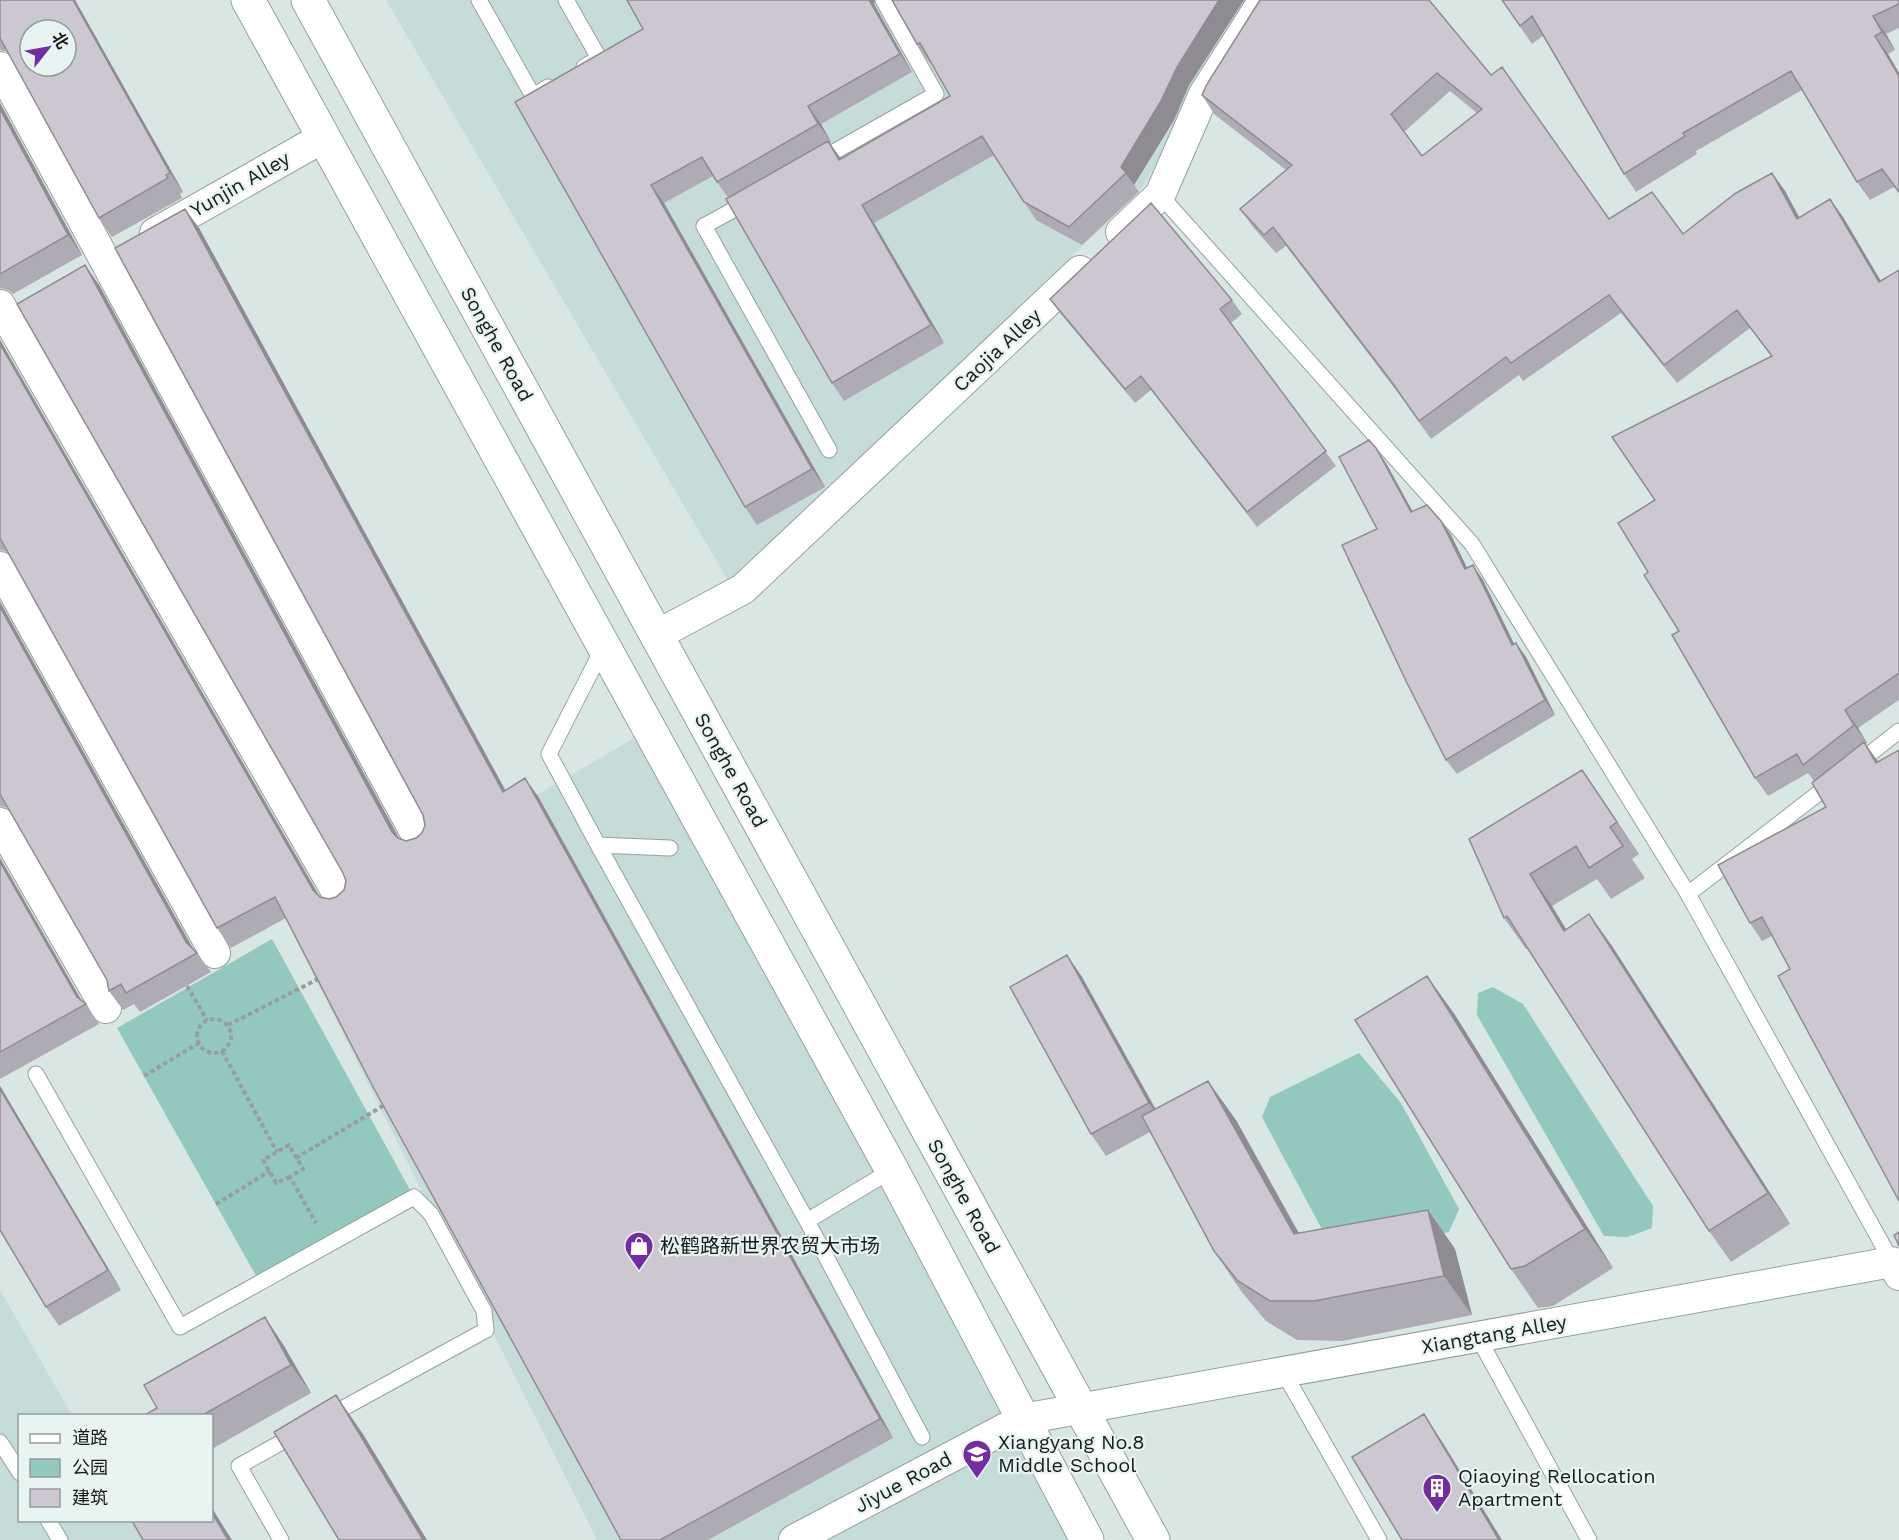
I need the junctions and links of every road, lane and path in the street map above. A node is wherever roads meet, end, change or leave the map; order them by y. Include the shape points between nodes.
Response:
1 (248, 0) edge
2 (309, 0) edge
3 (479, 0) edge
4 (566, 0) edge
5 (883, 0) edge
6 (1264, 0) edge
7 (0, 67) edge
8 (324, 137) junction
9 (805, 169) edge
10 (765, 192) edge
11 (1160, 195) junction
12 (112, 257) junction
13 (8, 312) edge
14 (829, 450) dead end
15 (0, 567) edge
16 (657, 635) junction
17 (604, 646) junction
18 (1899, 731) edge
19 (0, 823) edge
20 (421, 843) edge
21 (598, 845) junction
22 (670, 848) dead end
23 (1688, 894) junction
24 (342, 901) edge
25 (215, 952) dead end
26 (320, 978) edge
27 (187, 986) dead end
28 (106, 1008) edge
29 (207, 1020) junction
30 (228, 1025) junction
31 (199, 1043) junction
32 (222, 1051) junction
33 (36, 1074) dead end
34 (144, 1076) dead end
35 (386, 1104) edge
36 (277, 1152) junction
37 (296, 1158) junction
38 (892, 1170) junction
39 (270, 1171) junction
40 (290, 1177) junction
41 (216, 1204) dead end
42 (807, 1221) junction
43 (328, 1245) junction
44 (1895, 1268) edge
45 (1478, 1337) junction
46 (1284, 1373) junction
47 (1081, 1410) junction
48 (1023, 1419) junction
49 (922, 1437) dead end
50 (0, 1442) edge
51 (18, 1470) edge
52 (49, 1522) edge
53 (60, 1540) edge
54 (281, 1540) edge
55 (794, 1540) edge
56 (1087, 1540) edge
57 (1153, 1540) edge
58 (1379, 1540) edge
59 (1589, 1540) edge

1 - 8 main road
2 - 16 main road, Songhe Road
3 - 4 lane via 533,96 599,58
5 - 9 lane via 936,94
6 - 11 street, Caojia Alley via 1204,94
7 - 12 street
8 - 12 street, Yunjin Alley
8 - 17 main road
10 - 14 lane via 704,226
11 - 16 street, Caojia Alley via 743,589
11 - 23 lane via 1472,544
12 - 20 street
13 - 24 street
15 - 25 street
16 - 47 main road, Songhe Road
17 - 21 lane via 549,754
17 - 38 main road
18 - 23 lane
19 - 28 street
21 - 22 lane
21 - 42 lane
23 - 44 lane
26 - 30 path
27 - 29 path
29 - 30 path via 218,1019
29 - 31 path via 197,1033
30 - 32 path via 231,1037
31 - 32 path via 206,1051
31 - 34 path
32 - 36 path
33 - 43 lane via 180,1327
35 - 37 path
36 - 37 path via 289,1145
36 - 39 path via 263,1160
37 - 40 path via 303,1169
38 - 42 lane
38 - 48 main road
39 - 40 path via 276,1184
39 - 41 path
40 - 43 path
42 - 49 lane
43 - 54 lane via 414,1197 431,1214 484,1311 486,1330 239,1466
44 - 45 street, Xiangtang Alley
45 - 46 street, Xiangtang Alley
45 - 59 lane
46 - 47 street, Xiangtang Alley
46 - 58 lane
47 - 48 street, Jiyue Road
47 - 57 main road, Songhe Road
48 - 55 street, Jiyue Road
48 - 56 main road
50 - 51 lane
52 - 53 lane

